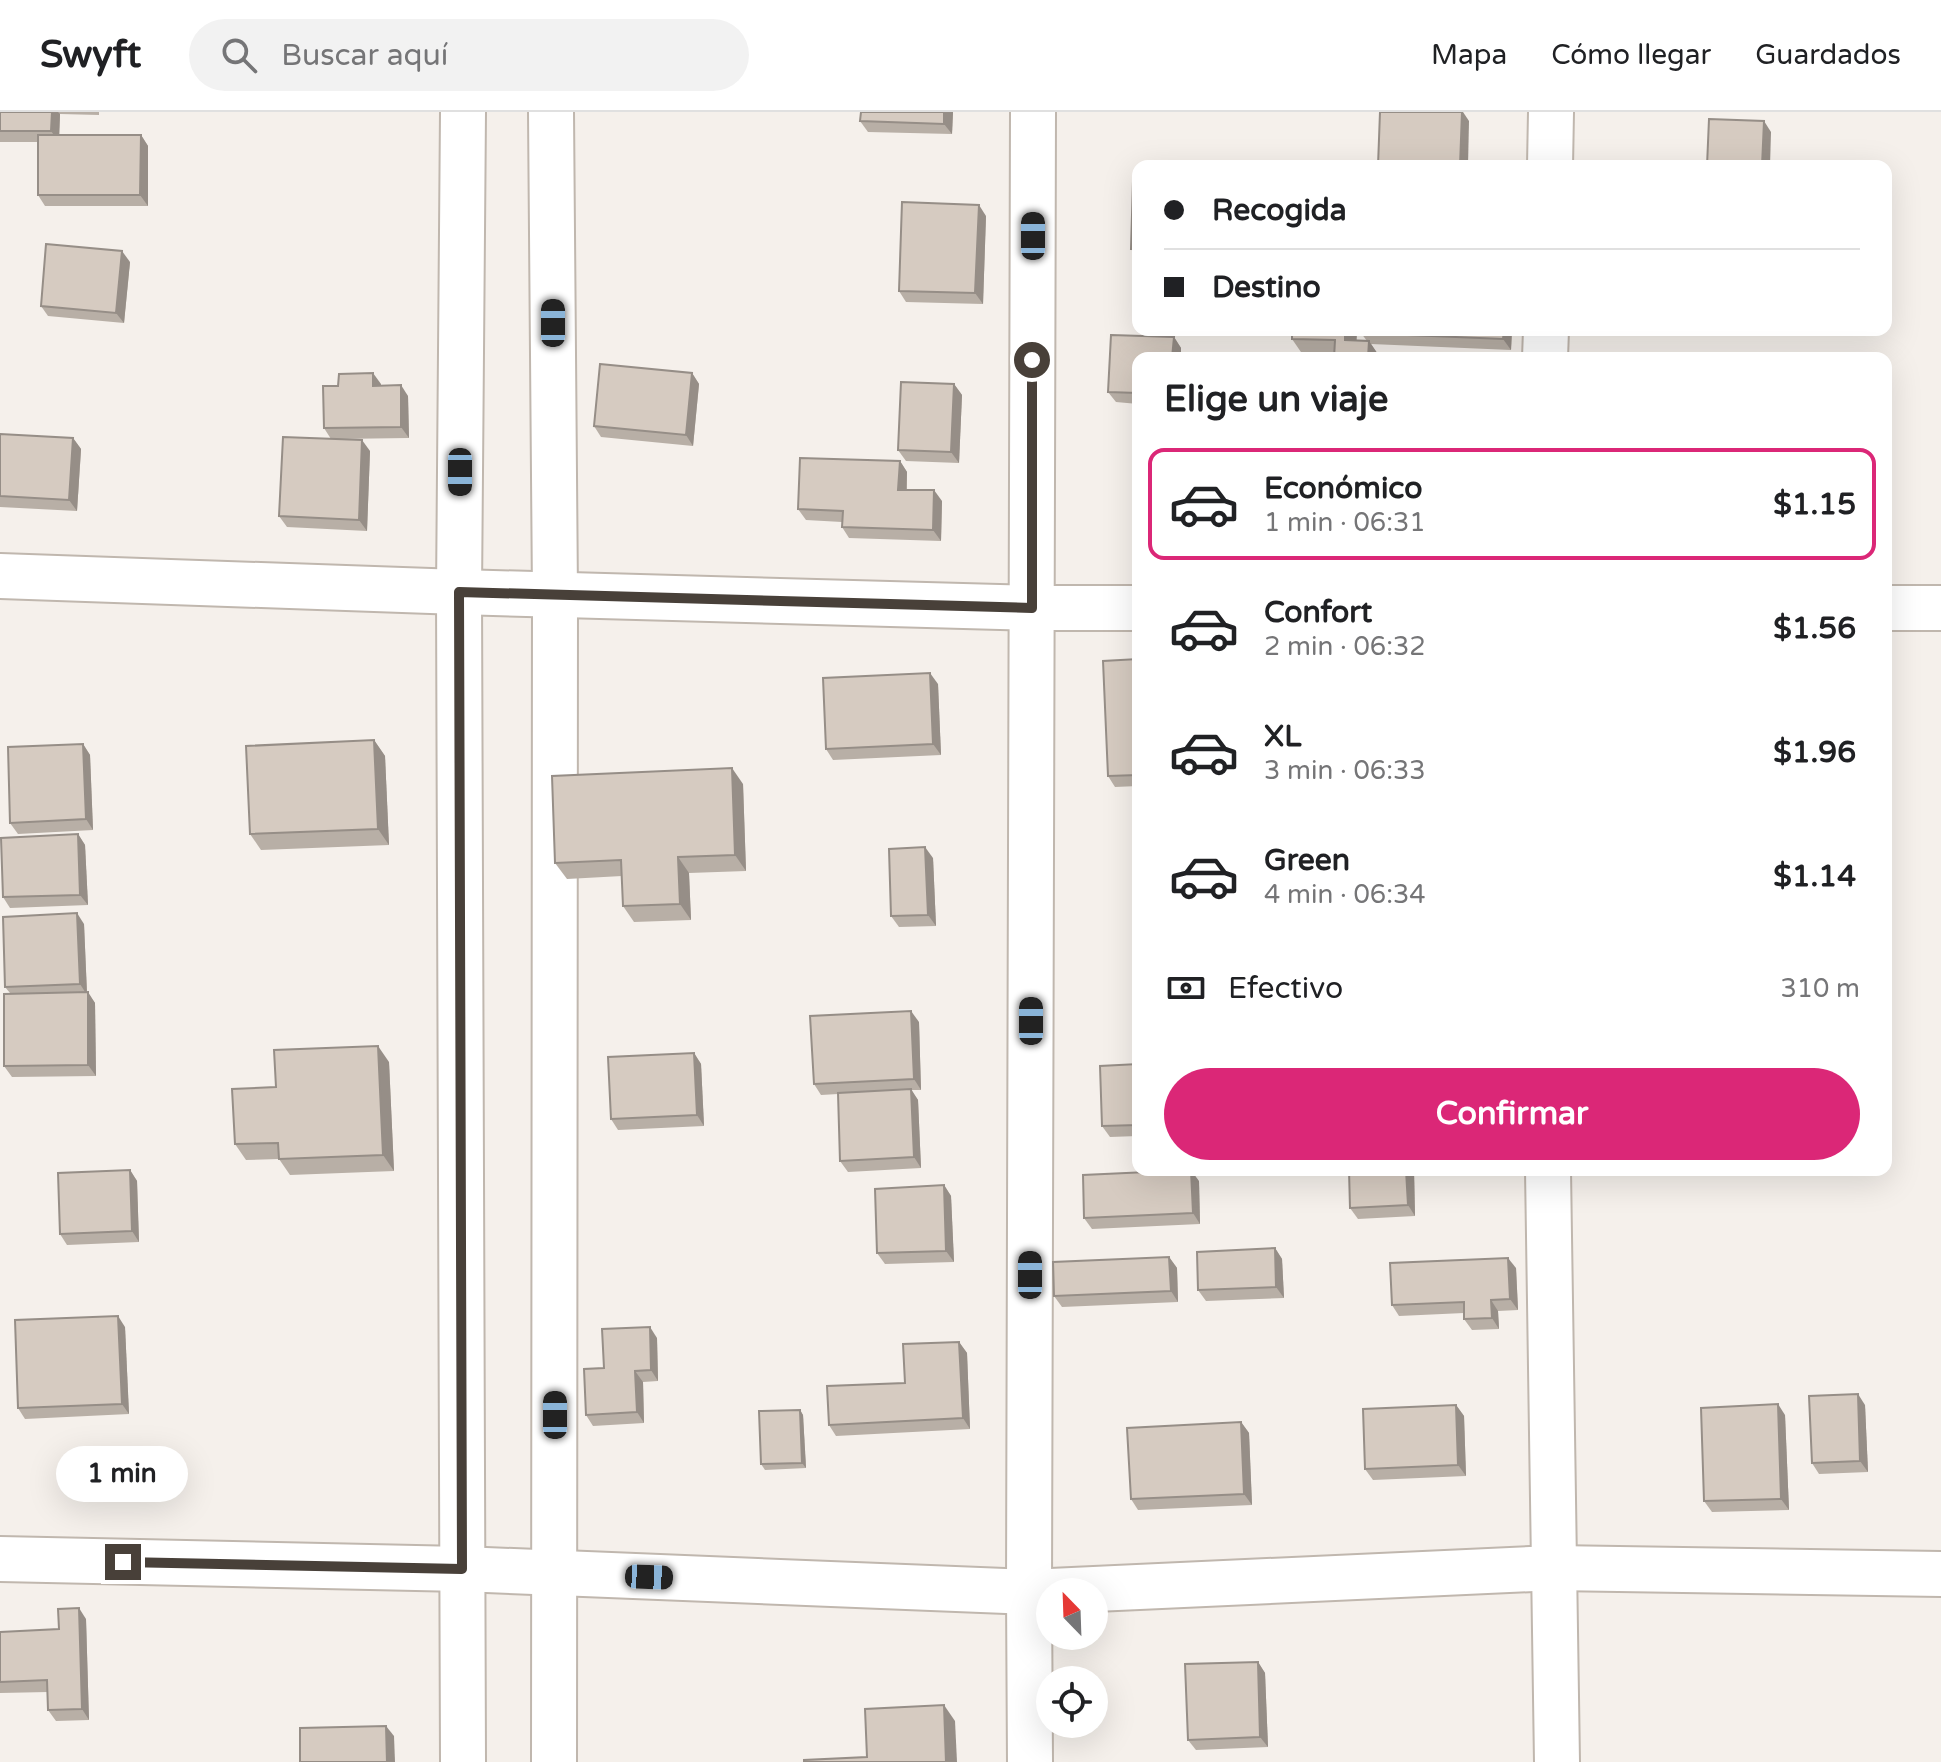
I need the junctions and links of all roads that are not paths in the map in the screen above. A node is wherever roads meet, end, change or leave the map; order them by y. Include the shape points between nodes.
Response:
1 (463, 112) edge
2 (551, 112) edge
3 (1033, 112) edge
4 (1551, 112) edge
5 (1550, 160) edge
6 (0, 576) edge
7 (459, 592) junction
8 (555, 595) junction
9 (1032, 608) junction
10 (1132, 608) edge
11 (1892, 608) edge
12 (1941, 608) edge
13 (1548, 1176) edge
14 (0, 1559) edge
15 (1554, 1568) junction
16 (462, 1569) junction
17 (554, 1573) junction
18 (1941, 1574) edge
19 (1029, 1592) junction
20 (463, 1762) edge
21 (554, 1762) edge
22 (1030, 1762) edge
23 (1557, 1762) edge

1 - 7 street
2 - 8 street
3 - 9 street
4 - 5 street
6 - 7 street
7 - 8 street
7 - 16 street
8 - 9 street
8 - 17 street
9 - 10 street
9 - 19 street
11 - 12 street
13 - 15 street
14 - 16 street
15 - 18 street
15 - 19 street
15 - 23 street
16 - 17 street
16 - 20 street
17 - 19 street
17 - 21 street
19 - 22 street

